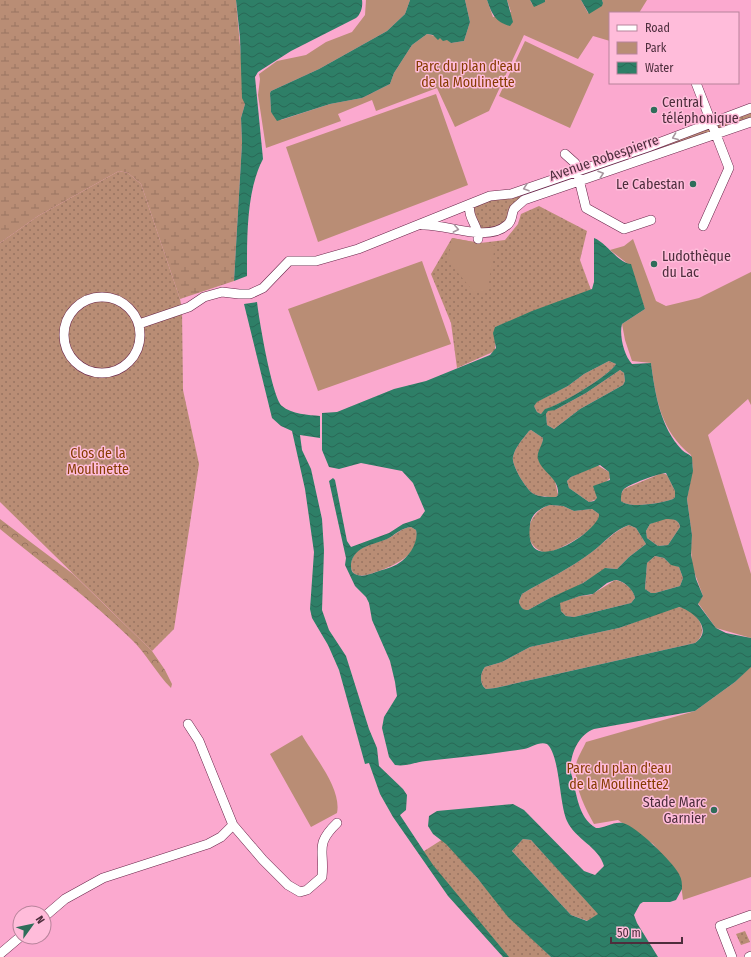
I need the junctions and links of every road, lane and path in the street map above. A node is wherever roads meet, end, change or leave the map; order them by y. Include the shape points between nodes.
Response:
1 (696, 84) edge
2 (751, 108) edge
3 (751, 122) edge
4 (711, 123) junction
5 (717, 134) junction
6 (565, 154) dead end
7 (576, 172) junction
8 (578, 182) junction
9 (470, 204) junction
10 (651, 220) dead end
11 (418, 225) junction
12 (703, 226) dead end
13 (478, 236) junction
14 (139, 324) junction
15 (188, 724) dead end
16 (337, 823) dead end
17 (233, 825) junction
18 (52, 910) edge
19 (751, 915) edge
20 (12, 944) edge
21 (0, 954) edge
22 (732, 957) edge

1 - 4 street
2 - 4 street, Avenue Robespierre
3 - 5 street, Avenue Robespierre
4 - 5 street
4 -> 7 street, Avenue Robespierre
8 -> 5 street, Avenue Robespierre
5 - 12 street via 729,168
6 - 7 street via 574,163
7 - 8 street
7 -> 9 street, Avenue Robespierre via 511,194 490,196
8 - 10 street via 586,208 624,229
8 - 13 street, Avenue Robespierre via 524,200 514,210 508,225
9 - 11 street, Avenue Robespierre
9 - 13 street via 471,220
11 -> 13 street, Avenue Robespierre via 434,225
11 - 14 street via 358,249 316,261 289,261 263,288 250,294 222,292 204,297 189,307
14 - 14 street via 132,309 122,301 110,297 85,300 68,318 64,330 66,349 72,359 86,370 103,374 116,371 135,356 140,345
15 - 17 street via 199,741
16 - 17 street via 322,840 322,877 307,890 300,892 288,885
17 - 18 street via 221,837 208,844 103,878 65,899
19 - 22 street via 720,926
20 - 21 street

